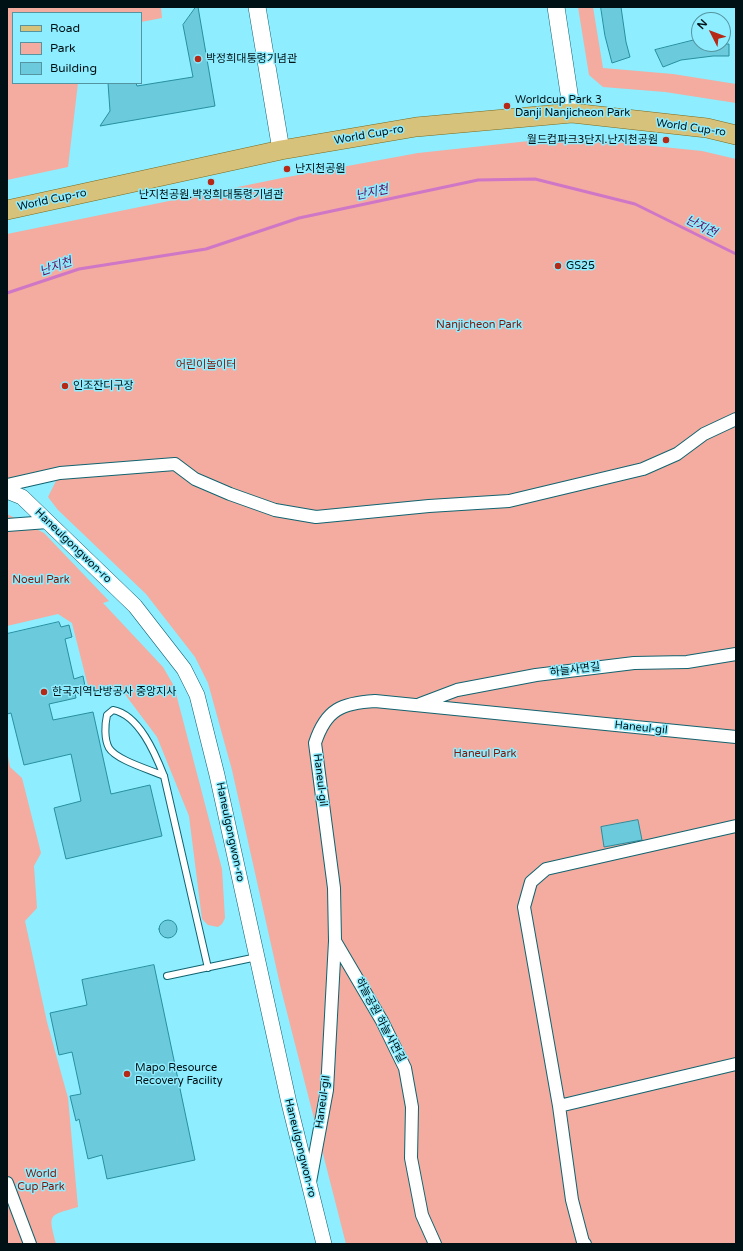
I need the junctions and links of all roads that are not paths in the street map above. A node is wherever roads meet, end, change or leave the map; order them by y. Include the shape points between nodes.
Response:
1 (257, 7) edge
2 (556, 7) edge
3 (572, 113) junction
4 (736, 135) edge
5 (281, 150) junction
6 (7, 210) edge
7 (736, 420) edge
8 (7, 484) edge
9 (7, 491) edge
10 (48, 522) junction
11 (7, 525) edge
12 (736, 654) edge
13 (418, 705) junction
14 (736, 737) edge
15 (164, 776) junction
16 (736, 826) edge
17 (335, 941) junction
18 (257, 958) junction
19 (208, 968) junction
20 (167, 976) dead end
21 (736, 1064) edge
22 (559, 1106) junction
23 (7, 1183) edge
24 (309, 1185) junction
25 (30, 1244) edge
26 (324, 1244) edge
27 (436, 1244) edge
28 (585, 1244) edge

1 - 5 main road
2 - 3 main road
3 - 4 main road, World Cup-ro via 707,128
3 - 5 main road, World Cup-ro via 416,127
5 - 6 main road, World Cup-ro
7 - 8 street via 704,434 677,454 643,470 509,502 414,507 316,517 275,510 230,494 195,480 175,464 60,473
9 - 10 street, Haneulgongwon-ro via 22,497
10 - 11 street
10 - 18 street, Haneulgongwon-ro via 135,606 184,669 197,695
12 - 13 street, 하늘사면길 via 687,662 634,663 536,675 457,690
13 - 14 street, Haneul-gil
13 - 17 street, Haneul-gil via 375,701 352,703 336,711 321,727 315,743 334,888
15 - 15 lane via 152,746 136,725 120,711 113,710 107,715 106,739 115,755
15 - 19 lane
16 - 22 street via 546,869 532,882 524,907
17 - 24 street, Haneul-gil via 327,1090
17 - 27 street, 하늘공원 하늘사면길 via 382,1021 405,1068 412,1107 411,1158 422,1215
18 - 19 lane
18 - 24 street, Haneulgongwon-ro
19 - 20 lane
21 - 22 street
22 - 28 street via 572,1200
23 - 25 street
24 - 26 street, Haneulgongwon-ro

